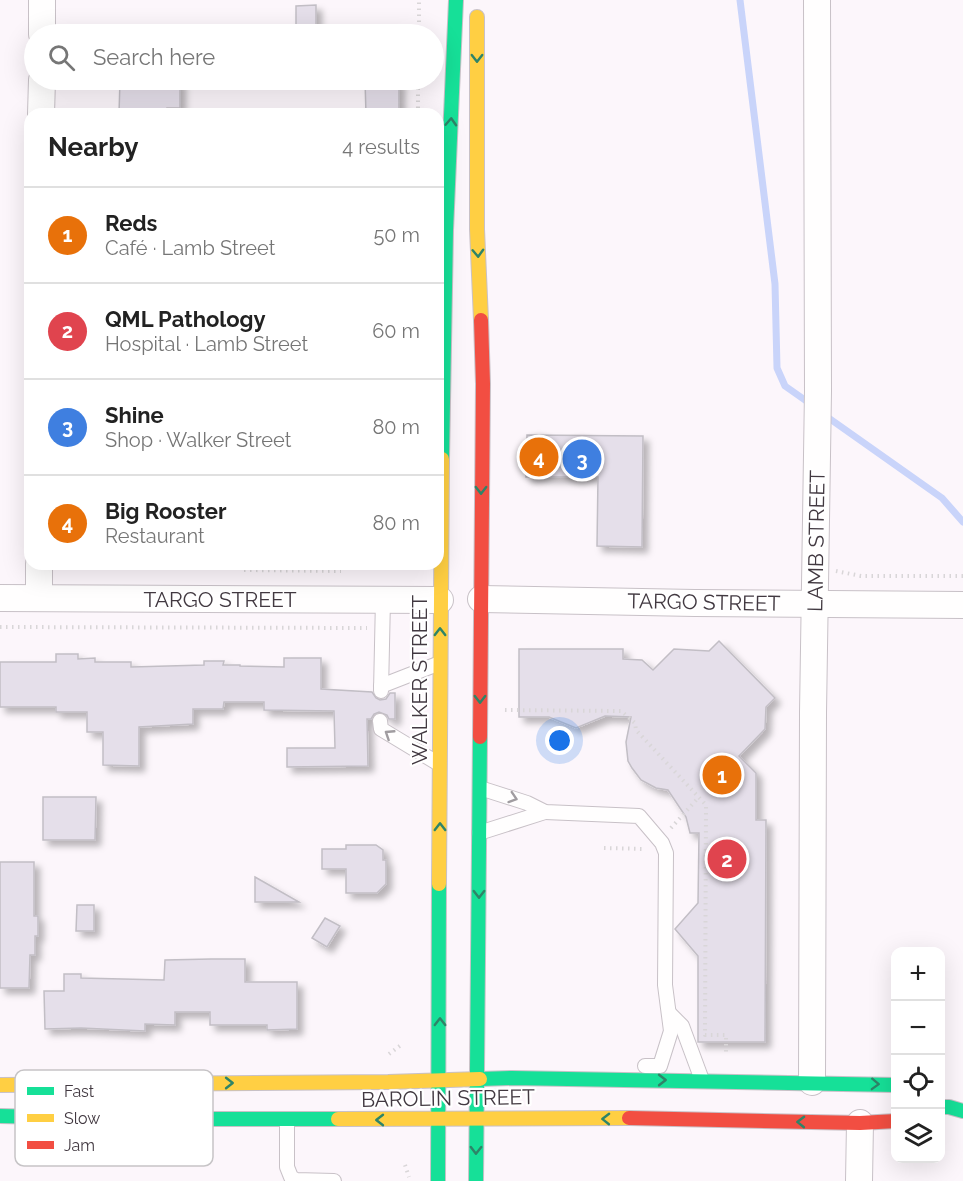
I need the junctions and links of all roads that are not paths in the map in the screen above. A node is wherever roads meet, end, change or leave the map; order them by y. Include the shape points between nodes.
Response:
1 (42, 0) edge
2 (456, 0) edge
3 (477, 0) edge
4 (817, 0) edge
5 (42, 24) edge
6 (42, 90) edge
7 (41, 108) edge
8 (444, 282) edge
9 (482, 436) junction
10 (467, 478) dead end
11 (444, 516) edge
12 (39, 570) edge
13 (447, 594) junction
14 (0, 598) edge
15 (39, 598) junction
16 (383, 599) junction
17 (814, 603) junction
18 (475, 604) junction
19 (963, 605) edge
20 (440, 663) junction
21 (380, 721) dead end
22 (453, 733) dead end
23 (440, 765) junction
24 (440, 783) junction
25 (480, 788) junction
26 (545, 812) junction
27 (479, 833) junction
28 (670, 1014) junction
29 (612, 1065) dead end
30 (631, 1066) dead end
31 (477, 1078) junction
32 (440, 1080) junction
33 (570, 1080) junction
34 (702, 1080) junction
35 (213, 1083) edge
36 (0, 1085) edge
37 (15, 1085) edge
38 (891, 1085) edge
39 (821, 1090) junction
40 (945, 1107) edge
41 (963, 1111) edge
42 (0, 1116) edge
43 (15, 1117) edge
44 (963, 1117) edge
45 (477, 1118) junction
46 (945, 1118) edge
47 (438, 1119) junction
48 (213, 1120) edge
49 (287, 1121) junction
50 (891, 1121) edge
51 (860, 1123) junction
52 (334, 1181) edge
53 (438, 1181) edge
54 (476, 1181) edge
55 (859, 1181) edge

1 - 5 street
8 -> 2 main road, WALKER STREET
3 -> 9 main road
4 - 17 street, LAMB STREET via 818,445
6 - 7 street
9 - 10 main road
9 -> 18 main road
11 - 13 main road, WALKER STREET
12 - 15 street
13 - 16 street, TARGO STREET
20 -> 13 main road, WALKER STREET
14 - 15 street, TARGO STREET
15 - 16 street, TARGO STREET
16 - 20 lane via 381,688
17 - 18 street, TARGO STREET
17 - 19 street, TARGO STREET
17 - 39 street, LAMB STREET
18 -> 25 main road
20 - 23 main road, WALKER STREET
23 -> 21 lane via 381,729
22 - 24 main road
23 - 24 main road, WALKER STREET
32 -> 24 main road, WALKER STREET
25 -> 26 lane
25 - 27 main road
26 - 27 lane
26 - 28 lane via 639,816 662,843 666,854 665,984
27 -> 31 main road
28 - 30 lane via 671,1031 660,1066
28 - 34 lane via 682,1026
29 - 33 lane
31 - 32 main road, BAROLIN STREET
31 - 33 main road, BAROLIN STREET
31 - 45 main road
35 -> 32 main road, BAROLIN STREET
32 - 47 main road, WALKER STREET
33 -> 34 main road, BAROLIN STREET
34 - 39 main road, BAROLIN STREET
36 -> 37 main road, BAROLIN STREET
39 -> 38 main road, BAROLIN STREET
40 - 41 main road
42 - 43 main road, BAROLIN STREET
44 - 46 main road
45 - 47 main road, BAROLIN STREET
51 -> 45 main road, BAROLIN STREET
45 -> 54 main road
47 -> 49 main road, BAROLIN STREET
47 - 53 main road, WALKER STREET
48 - 49 main road, BAROLIN STREET
49 - 52 lane via 287,1167 291,1178
50 - 51 main road, BAROLIN STREET
51 - 55 street

